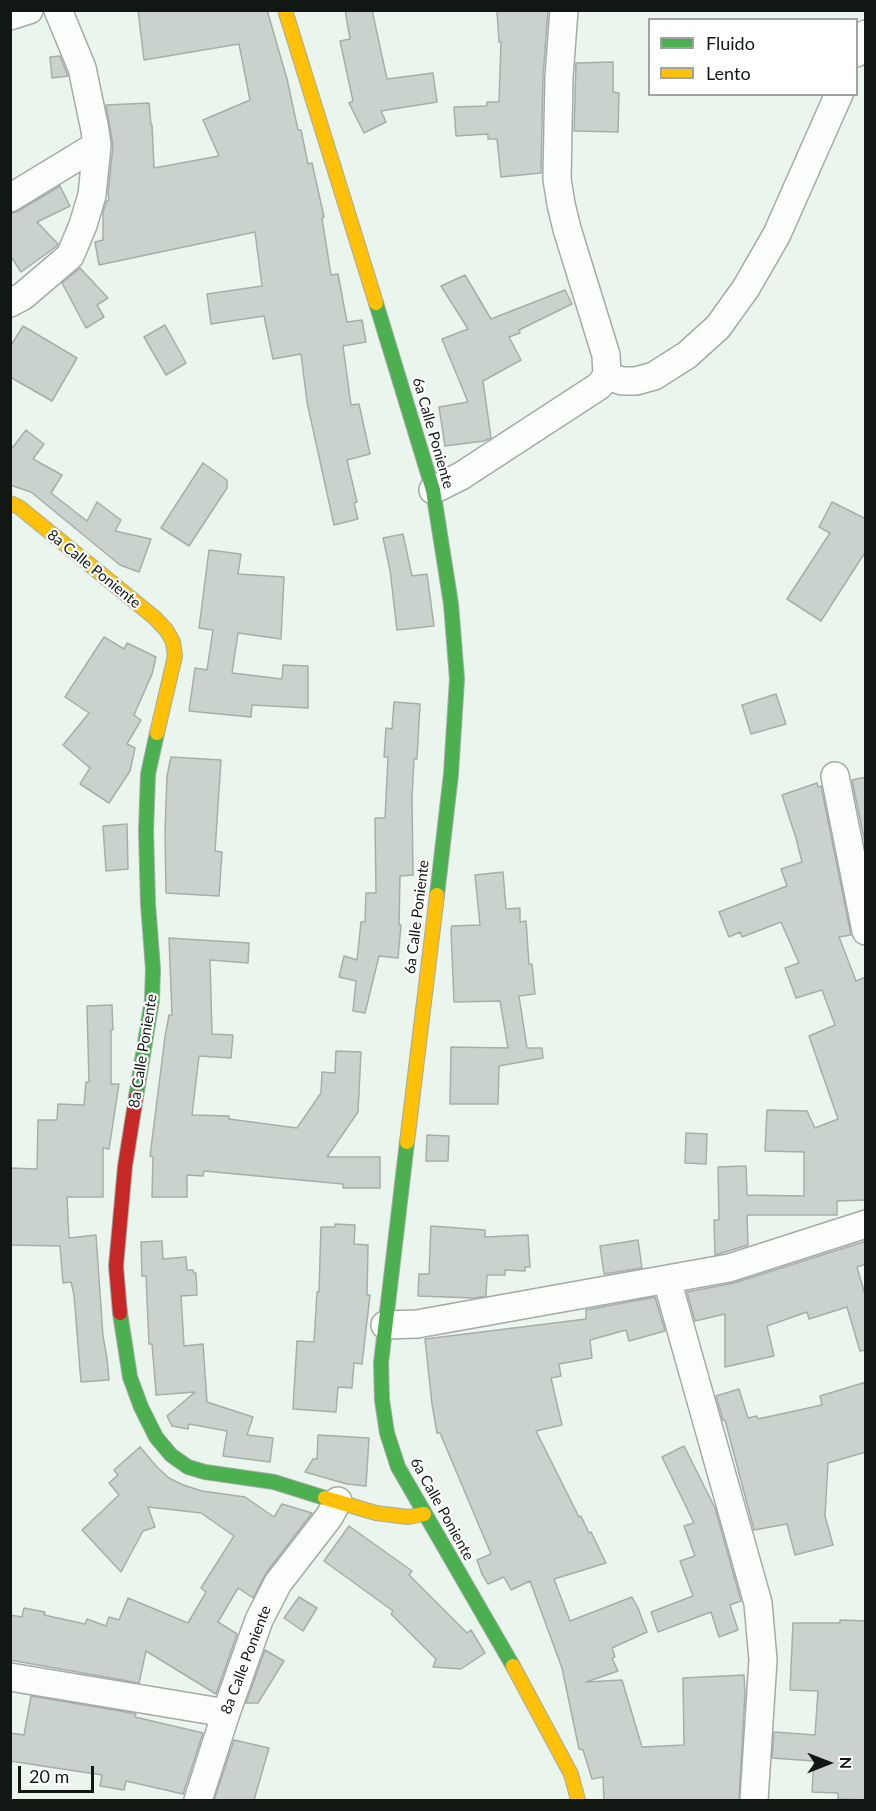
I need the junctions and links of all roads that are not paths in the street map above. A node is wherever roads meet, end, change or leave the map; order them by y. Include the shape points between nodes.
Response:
1 (29, 10) edge
2 (58, 10) edge
3 (285, 10) edge
4 (564, 10) edge
5 (10, 16) edge
6 (866, 34) edge
7 (858, 49) edge
8 (838, 96) edge
9 (97, 145) junction
10 (10, 198) edge
11 (10, 303) edge
12 (607, 376) junction
13 (433, 490) junction
14 (10, 503) edge
15 (835, 776) dead end
16 (866, 931) edge
17 (866, 1224) edge
18 (667, 1280) junction
19 (385, 1325) junction
20 (338, 1501) junction
21 (424, 1514) junction
22 (10, 1677) edge
23 (226, 1713) junction
24 (198, 1800) edge
25 (578, 1800) edge
26 (754, 1800) edge

1 - 5 street
2 - 9 street via 82,68
3 - 13 street, 6a Calle Poniente
4 - 12 street via 557,179 567,229 606,355
6 - 7 street
8 - 12 street via 777,234 718,327 687,355 654,376 622,381
9 - 10 street
9 - 11 street via 92,195 70,256
12 - 13 street via 599,386 461,476
13 - 19 street, 6a Calle Poniente via 451,604 457,679 451,774
14 - 20 street, 8a Calle Poniente via 155,618 167,630 175,656 148,774 146,831 152,1000 125,1166 116,1266 130,1377 156,1437 188,1467 274,1482
15 - 16 street
17 - 18 street via 729,1268
18 - 19 street via 417,1324
18 - 26 street via 758,1603 764,1659
19 - 21 street, 6a Calle Poniente via 381,1363 387,1432 398,1467
20 - 21 street, 8a Calle Poniente via 376,1513 408,1517
20 - 23 street, 8a Calle Poniente via 278,1583 259,1620
21 - 25 street, 6a Calle Poniente via 501,1643 571,1774
22 - 23 street
23 - 24 street, 8a Calle Poniente

